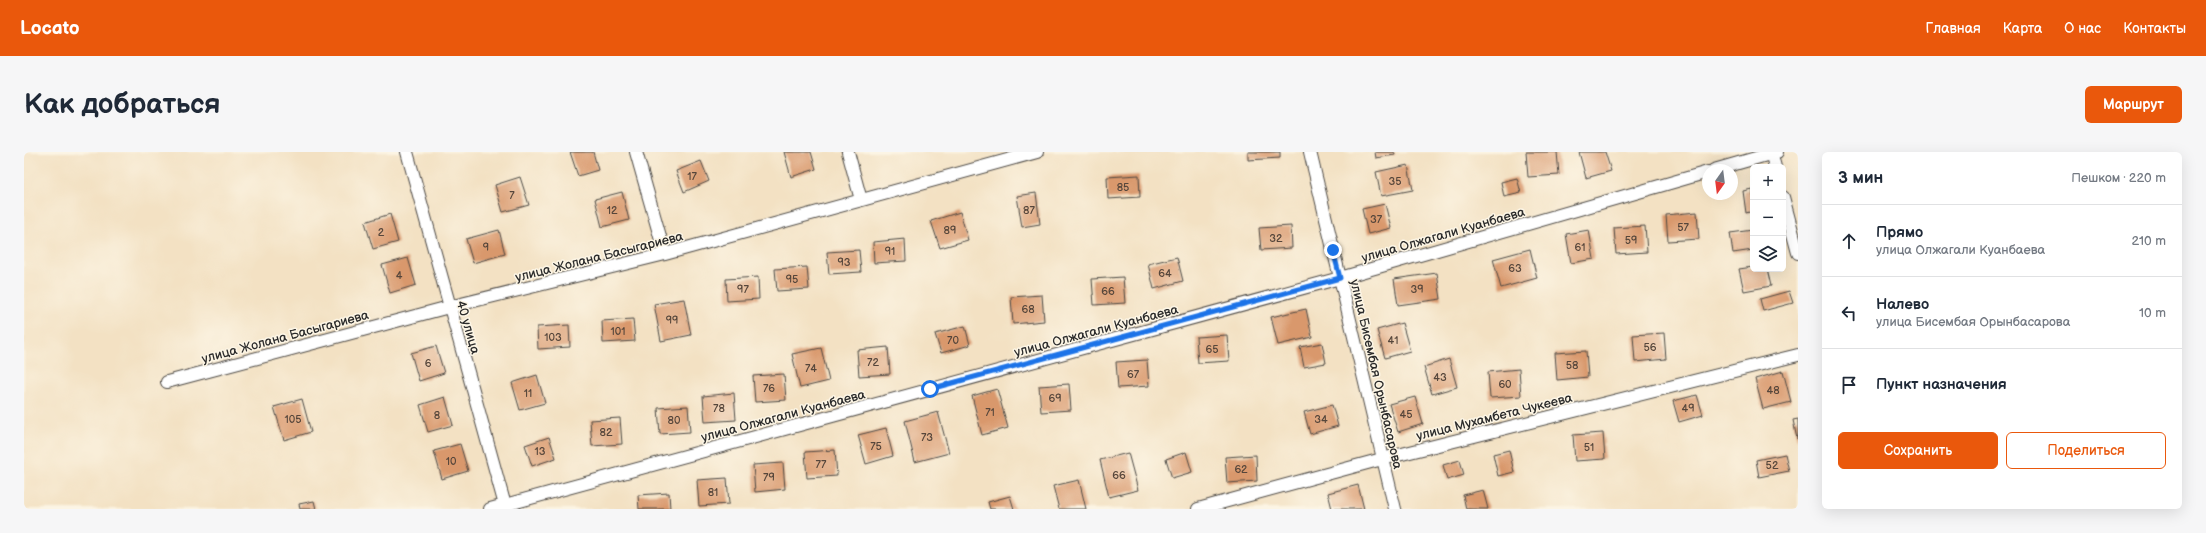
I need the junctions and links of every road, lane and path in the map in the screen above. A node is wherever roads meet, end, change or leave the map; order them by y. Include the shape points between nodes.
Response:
1 (407, 152) edge
2 (636, 152) edge
3 (848, 152) edge
4 (1037, 152) edge
5 (1310, 152) edge
6 (1773, 152) edge
7 (1734, 164) edge
8 (1775, 164) edge
9 (1702, 174) edge
10 (861, 200) junction
11 (1784, 200) edge
12 (1798, 253) edge
13 (665, 254) junction
14 (1340, 278) junction
15 (449, 307) junction
16 (1798, 355) edge
17 (167, 382) dead end
18 (1382, 459) junction
19 (506, 507) edge
20 (490, 509) edge
21 (1198, 509) edge
22 (1395, 509) edge

1 - 15 street, 40 улица
2 - 13 street
3 - 10 street
4 - 10 street, улица Жолана Басыгариева
5 - 14 street, улица Бисембая Орынбасарова
6 - 7 street
6 - 8 street
9 - 14 street, улица Олжагали Куанбаева
10 - 13 street, улица Жолана Басыгариева
11 - 12 street
13 - 15 street, улица Жолана Басыгариева
14 - 18 street, улица Бисембая Орынбасарова
14 - 19 street, улица Олжагали Куанбаева
15 - 17 street, улица Жолана Басыгариева
15 - 19 street, 40 улица
16 - 18 street, улица Мухамбета Чукеева
18 - 21 street, улица Мухамбета Чукеева
18 - 22 street, улица Бисембая Орынбасарова
19 - 20 street, улица Олжагали Куанбаева

